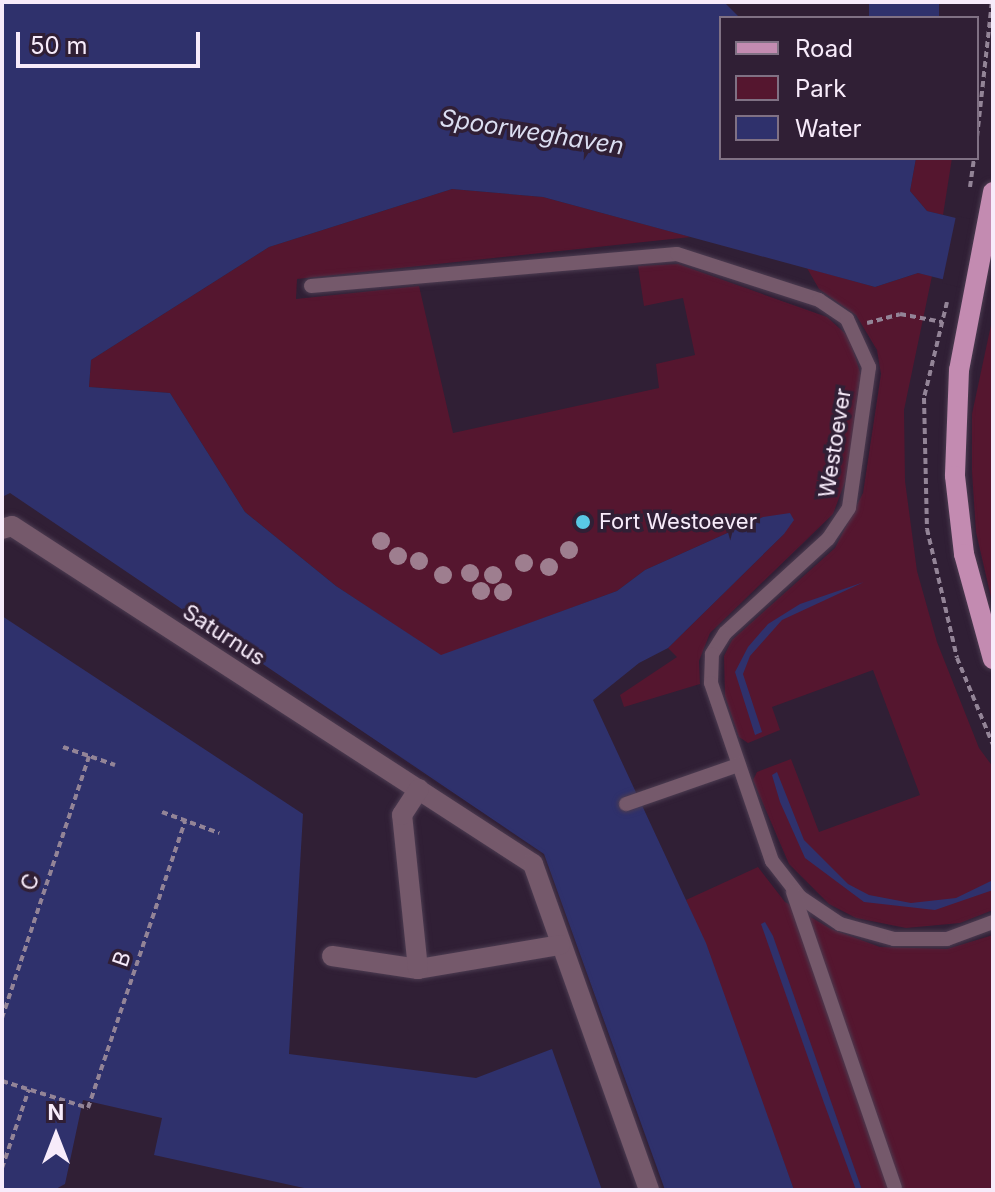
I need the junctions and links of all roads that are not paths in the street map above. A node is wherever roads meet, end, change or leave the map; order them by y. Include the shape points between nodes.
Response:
1 (993, 192) edge
2 (311, 286) dead end
3 (2, 529) edge
4 (993, 659) edge
5 (738, 765) junction
6 (419, 789) junction
7 (626, 804) dead end
8 (792, 888) junction
9 (993, 922) edge
10 (560, 945) junction
11 (332, 956) dead end
12 (418, 969) junction
13 (895, 1188) dead end
14 (649, 1190) edge

1 - 4 main road via 959,370 955,476 964,554
2 - 5 lane, Westoever via 677,254 819,300 855,330 869,367 849,508 828,539 742,615 712,654 711,683
3 - 6 street, Saturnus via 12,526
5 - 7 lane
5 - 8 lane, Westoever via 772,861
6 - 10 street, Saturnus via 533,864
6 - 12 street via 402,815
8 - 9 lane, Westoever via 840,924 894,939 947,939
8 - 13 lane
10 - 12 street
10 - 14 street, Saturnus
11 - 12 street

